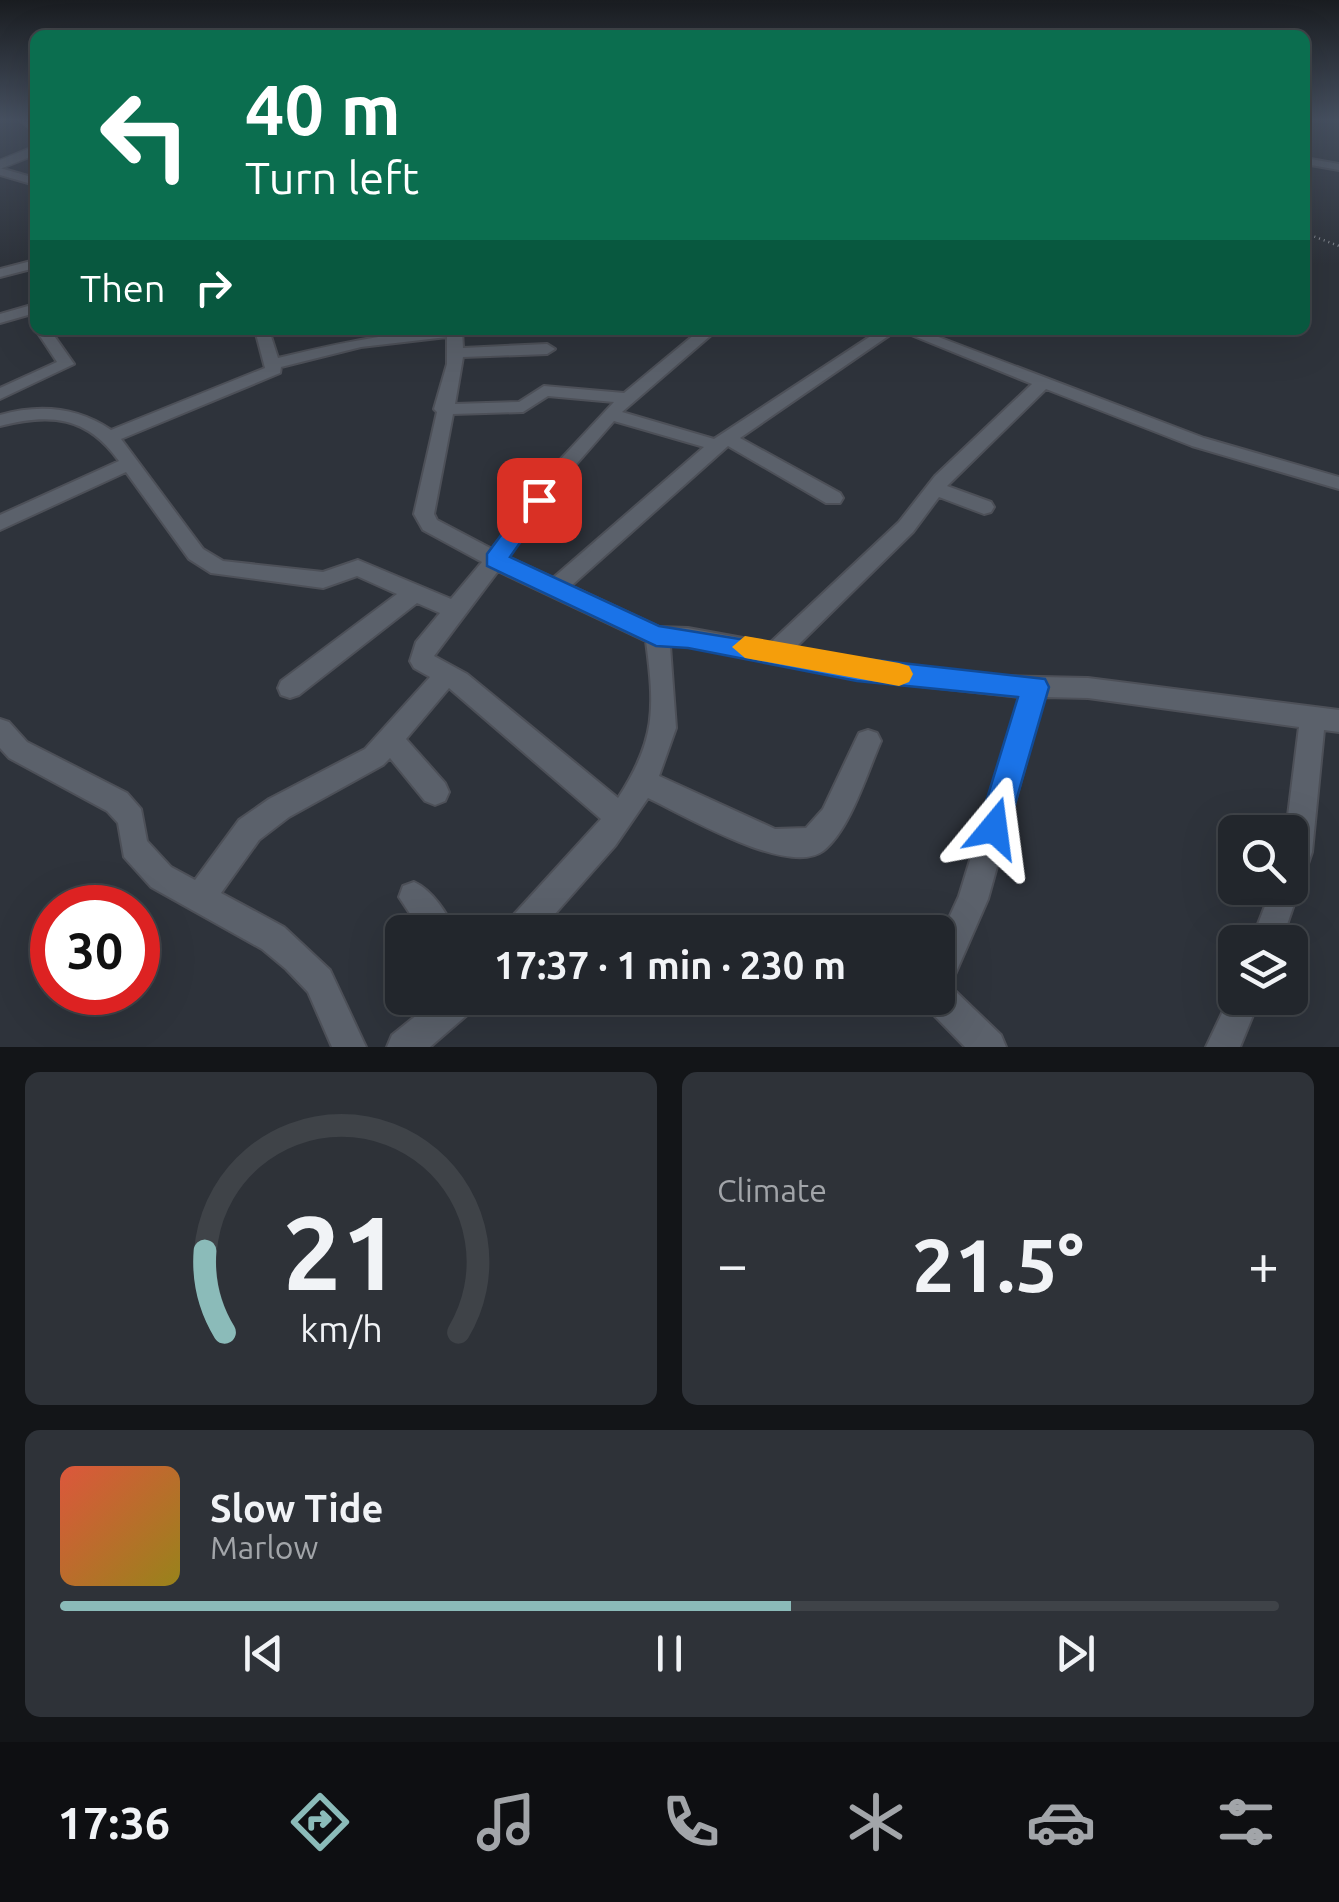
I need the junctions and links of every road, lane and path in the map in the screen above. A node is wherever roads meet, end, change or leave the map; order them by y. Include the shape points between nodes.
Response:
1 (0, 168) edge
2 (30, 180) edge
3 (1310, 236) edge
4 (1339, 246) edge
5 (30, 265) edge
6 (0, 273) edge
7 (30, 313) edge
8 (0, 319) edge
9 (46, 335) edge
10 (263, 335) edge
11 (455, 335) edge
12 (703, 335) edge
13 (882, 335) edge
14 (919, 335) edge
15 (352, 336) edge
16 (547, 349) dead end
17 (455, 353) junction
18 (272, 364) junction
19 (1042, 384) junction
20 (0, 394) edge
21 (621, 407) junction
22 (443, 409) junction
23 (0, 421) edge
24 (109, 437) junction
25 (722, 441) junction
26 (130, 463) junction
27 (1339, 482) edge
28 (936, 489) junction
29 (833, 498) dead end
30 (984, 507) dead end
31 (0, 523) edge
32 (495, 560) junction
33 (555, 588) junction
34 (416, 592) junction
35 (455, 610) junction
36 (656, 636) junction
37 (775, 653) junction
38 (446, 675) junction
39 (1035, 687) junction
40 (290, 688) dead end
41 (1326, 719) edge
42 (0, 730) edge
43 (868, 740) dead end
44 (392, 741) junction
45 (643, 782) junction
46 (436, 792) dead end
47 (1306, 815) edge
48 (619, 816) junction
49 (414, 897) dead end
50 (200, 898) junction
51 (427, 915) edge
52 (535, 915) edge
53 (955, 940) edge
54 (955, 1013) edge
55 (443, 1015) edge
56 (1237, 1015) edge
57 (349, 1047) edge
58 (404, 1047) edge
59 (990, 1047) edge
60 (1223, 1047) edge

1 - 2 street
3 - 4 path
5 - 6 street
7 - 8 street
9 - 20 street via 66,364
10 - 18 street
11 - 17 street
12 - 21 street via 661,364
13 - 25 street
14 - 19 street
15 - 18 street
16 - 17 street
17 - 22 street
18 - 24 street via 274,370
19 - 27 street via 1198,442
19 - 28 street
21 - 22 street via 544,391 523,407
21 - 25 street
21 - 32 street
22 - 32 street via 424,514 430,524
23 - 24 street via 39,410
24 - 26 street
25 - 29 street
25 - 33 street
26 - 31 street
26 - 34 street via 196,554 218,568 323,580 354,568
28 - 30 street
28 - 37 street via 906,527
32 - 33 street
32 - 35 street
33 - 36 street
34 - 35 street
34 - 40 street
35 - 38 street via 422,660
36 - 37 street
36 - 45 street via 663,727
37 - 39 street via 857,670
38 - 44 street
38 - 48 street
39 - 41 street
39 - 53 street via 974,899
41 - 47 street
42 - 50 street via 18,750 117,802 131,818 134,847 161,877
43 - 45 street via 833,818 812,842 774,844
44 - 46 street
44 - 50 street via 250,830
45 - 48 street
48 - 52 street
49 - 51 street
50 - 57 street via 296,958 319,981
54 - 59 street
55 - 58 street
56 - 60 street

